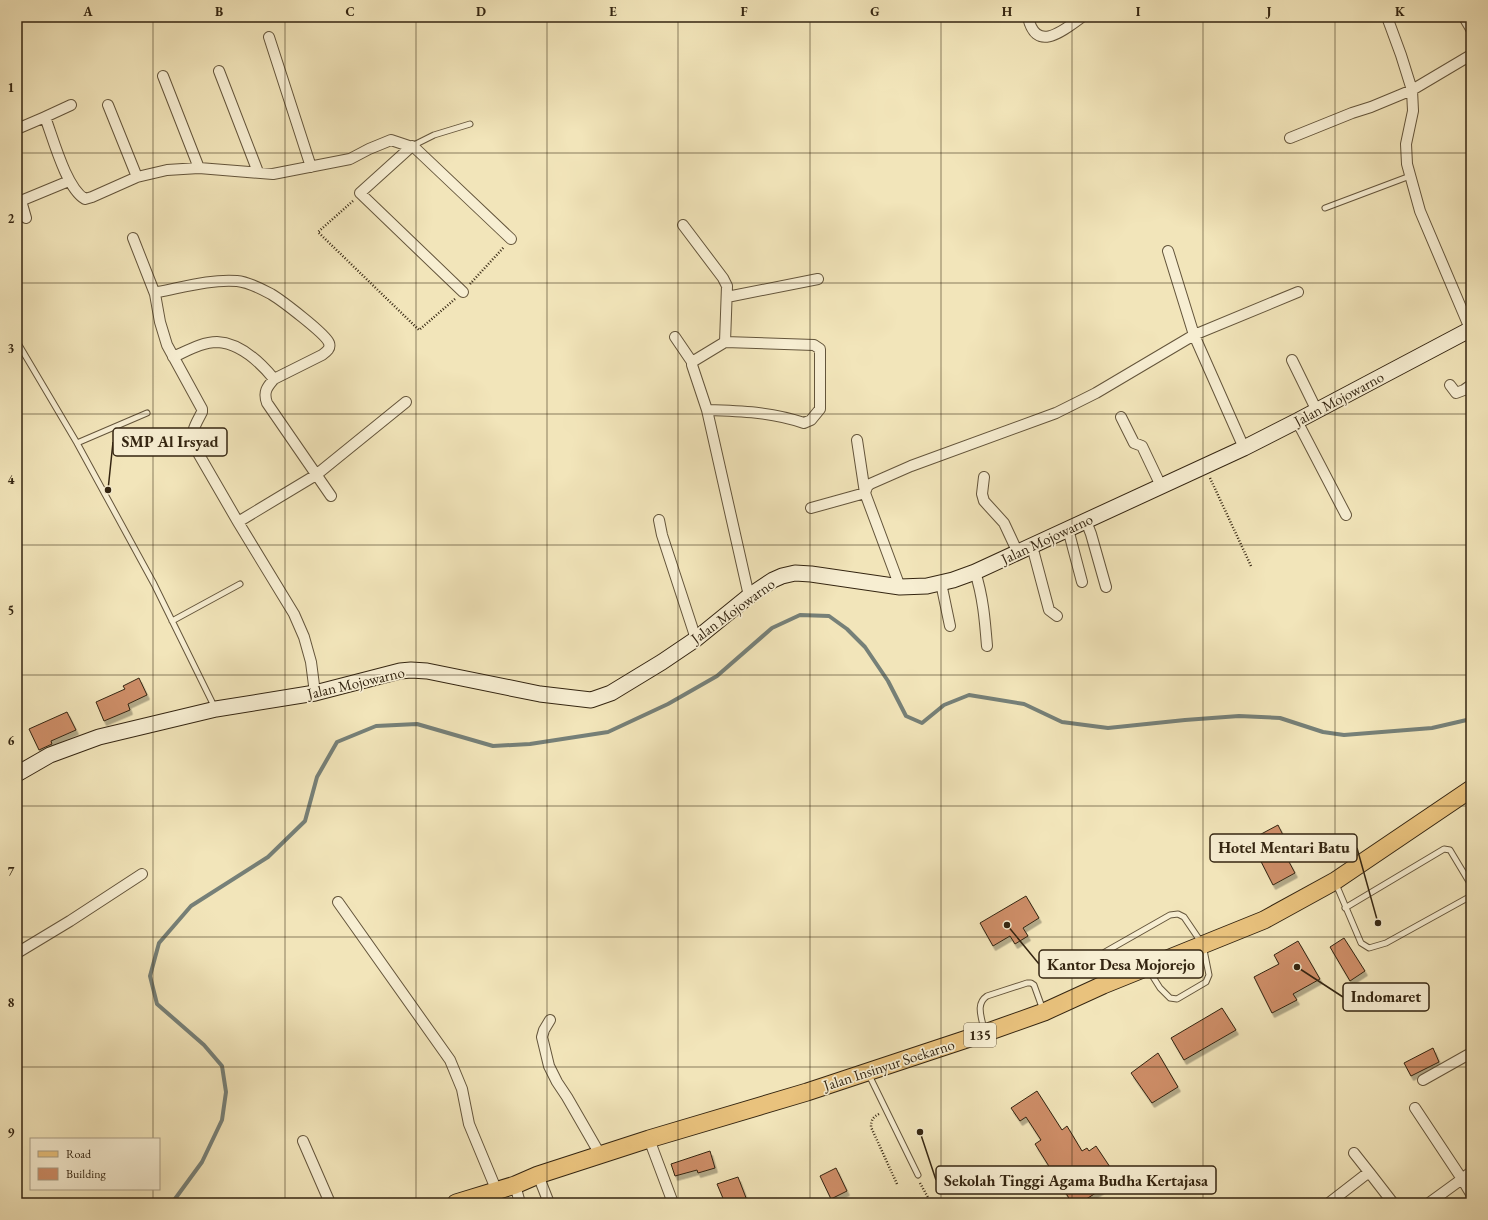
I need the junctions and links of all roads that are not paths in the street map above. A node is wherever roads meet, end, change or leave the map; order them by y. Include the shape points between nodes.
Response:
1 (1028, 17) edge
2 (1082, 17) edge
3 (1387, 17) edge
4 (1464, 17) edge
5 (1471, 29) edge
6 (269, 37) dead end
7 (1471, 55) edge
8 (219, 71) dead end
9 (163, 76) dead end
10 (1412, 90) junction
11 (71, 105) dead end
12 (108, 106) dead end
13 (45, 117) junction
14 (470, 124) dead end
15 (17, 129) edge
16 (1290, 138) dead end
17 (412, 146) junction
18 (311, 167) junction
19 (199, 168) junction
20 (258, 172) junction
21 (1410, 176) junction
22 (137, 177) junction
23 (68, 181) junction
24 (1325, 208) dead end
25 (26, 218) dead end
26 (683, 225) dead end
27 (133, 238) dead end
28 (511, 239) road end
29 (1168, 251) dead end
30 (818, 279) dead end
31 (463, 292) road end
32 (1298, 292) dead end
33 (155, 294) junction
34 (727, 297) junction
35 (1471, 330) edge
36 (1194, 335) junction
37 (675, 337) dead end
38 (725, 342) junction
39 (20, 345) dead end
40 (173, 357) junction
41 (1292, 360) dead end
42 (692, 362) junction
43 (274, 379) junction
44 (1450, 385) dead end
45 (1471, 385) edge
46 (406, 402) dead end
47 (707, 410) junction
48 (1317, 411) junction
49 (147, 413) dead end
50 (1121, 417) dead end
51 (1297, 421) junction
52 (856, 440) dead end
53 (77, 443) junction
54 (1244, 448) junction
55 (316, 475) junction
56 (984, 477) dead end
57 (1161, 486) junction
58 (865, 493) junction
59 (331, 496) dead end
60 (812, 508) dead end
61 (1346, 515) dead end
62 (659, 520) dead end
63 (1086, 521) junction
64 (238, 522) junction
65 (1068, 530) junction
66 (1032, 546) junction
67 (1018, 553) junction
68 (974, 572) junction
69 (1082, 582) dead end
70 (941, 583) junction
71 (240, 584) dead end
72 (1106, 587) dead end
73 (900, 588) junction
74 (749, 596) junction
75 (1056, 616) dead end
76 (172, 621) junction
77 (950, 626) dead end
78 (696, 639) junction
79 (987, 646) dead end
80 (315, 693) junction
81 (216, 708) junction
82 (17, 774) edge
83 (1471, 789) edge
84 (142, 874) dead end
85 (1335, 881) junction
86 (1471, 885) edge
87 (1471, 896) edge
88 (338, 902) dead end
89 (1345, 908) junction
90 (1203, 945) junction
91 (17, 952) edge
92 (1147, 968) junction
93 (1103, 986) junction
94 (1044, 1012) junction
95 (550, 1020) dead end
96 (985, 1033) junction
97 (1471, 1053) edge
98 (868, 1072) junction
99 (1423, 1080) dead end
100 (1415, 1108) dead end
101 (649, 1140) junction
102 (304, 1141) dead end
103 (1354, 1153) dead end
104 (601, 1156) junction
105 (1369, 1172) junction
106 (1471, 1172) edge
107 (538, 1175) junction
108 (918, 1175) road end
109 (1462, 1179) junction
110 (515, 1185) junction
111 (496, 1190) junction
112 (1471, 1194) edge
113 (330, 1203) edge
114 (456, 1203) edge
115 (520, 1203) edge
116 (549, 1203) edge
117 (673, 1203) edge
118 (1329, 1203) edge
119 (1393, 1203) edge
120 (1429, 1203) edge

1 - 2 street via 1032,30 1046,38 1061,32
3 - 10 street
4 - 5 street
6 - 18 street
7 - 10 street
8 - 20 street
9 - 19 street
10 - 16 street
10 - 21 street via 1413,111 1406,144
11 - 13 street
12 - 22 street
13 - 15 street
13 - 23 street
14 - 17 lane via 434,135
17 - 18 street via 391,140 350,159
17 - 28 street
17 - 31 street via 360,193
18 - 20 street via 273,174
19 - 20 street
19 - 22 street via 167,170
21 - 24 lane
21 - 35 street via 1420,211
22 - 23 street via 92,198 84,199 78,196
23 - 25 street via 23,200
26 - 34 street via 723,278 727,286
27 - 33 street
29 - 36 street
30 - 34 street
32 - 36 street
33 - 40 street via 164,337
33 - 43 street via 214,282 237,281 273,295 311,325 329,345 322,355
34 - 38 street
35 - 48 street, Jalan Mojowarno
36 - 54 street
36 - 58 street via 1096,393 1056,413 911,466 870,484
37 - 42 street
38 - 42 street
38 - 47 street via 814,345 820,349 820,409 811,420 804,423 758,412
39 - 53 lane
40 - 43 street via 200,345 217,342 228,344 256,360
40 - 64 street via 202,409 192,432 194,446
41 - 48 street
42 - 47 street
43 - 55 street via 266,390 265,399
44 - 45 street via 1456,393
46 - 55 street
47 - 74 street
48 - 51 street, Jalan Mojowarno
49 - 53 lane
50 - 57 street via 1134,442 1142,446
51 - 54 street, Jalan Mojowarno
51 - 61 street
52 - 58 street
53 - 76 lane
54 - 57 street, Jalan Mojowarno
55 - 59 street
55 - 64 street
56 - 67 street via 984,501 1004,523
57 - 63 street, Jalan Mojowarno
58 - 60 street
58 - 73 street
62 - 78 street
63 - 65 street, Jalan Mojowarno
63 - 72 street
64 - 80 street via 294,614 311,662
65 - 66 street, Jalan Mojowarno
65 - 69 street
66 - 67 street, Jalan Mojowarno
66 - 75 street via 1049,610
67 - 68 street, Jalan Mojowarno
68 - 70 street, Jalan Mojowarno
68 - 79 street via 980,587
70 - 73 street, Jalan Mojowarno
70 - 77 street
71 - 76 lane
73 - 74 street, Jalan Mojowarno via 795,573 773,580
74 - 78 street, Jalan Mojowarno
76 - 81 lane
78 - 80 street, Jalan Mojowarno via 636,679 611,693 591,700 540,694 411,670
80 - 81 street, Jalan Mojowarno
81 - 82 street, Jalan Mojowarno via 76,744
83 - 85 main road, Jalan Insinyur Soekarno / 135
84 - 91 street
85 - 89 lane
85 - 90 main road, Jalan Insinyur Soekarno / 135 via 1264,920
86 - 89 lane via 1450,850 1444,849
87 - 89 lane via 1386,942 1369,948 1361,943
88 - 111 street via 450,1060 462,1089 469,1124
90 - 92 main road, Jalan Insinyur Soekarno / 135
90 - 92 lane via 1209,975 1206,982 1177,999 1170,998 1160,988
90 - 93 lane via 1184,917 1178,914 1170,915 1105,952 1101,959
92 - 93 main road, Jalan Insinyur Soekarno / 135
93 - 94 main road, Jalan Insinyur Soekarno / 135
94 - 96 main road, Jalan Insinyur Soekarno / 135
94 - 96 lane via 1031,983 987,996 980,1006
95 - 104 street via 542,1037 549,1066
96 - 98 main road, Jalan Insinyur Soekarno / 135
97 - 99 street
98 - 101 main road, Jalan Insinyur Soekarno / 135
98 - 108 lane
100 - 109 street
101 - 104 main road, Jalan Insinyur Soekarno / 135
101 - 117 street
102 - 113 street
103 - 105 street
104 - 107 main road, Jalan Insinyur Soekarno / 135
105 - 118 street
105 - 119 street
106 - 109 street
107 - 110 main road, Jalan Insinyur Soekarno / 135
107 - 116 street
109 - 112 street
109 - 120 street
110 - 111 main road, Jalan Insinyur Soekarno / 135
110 - 115 street
111 - 114 main road, Jalan Insinyur Soekarno / 135

